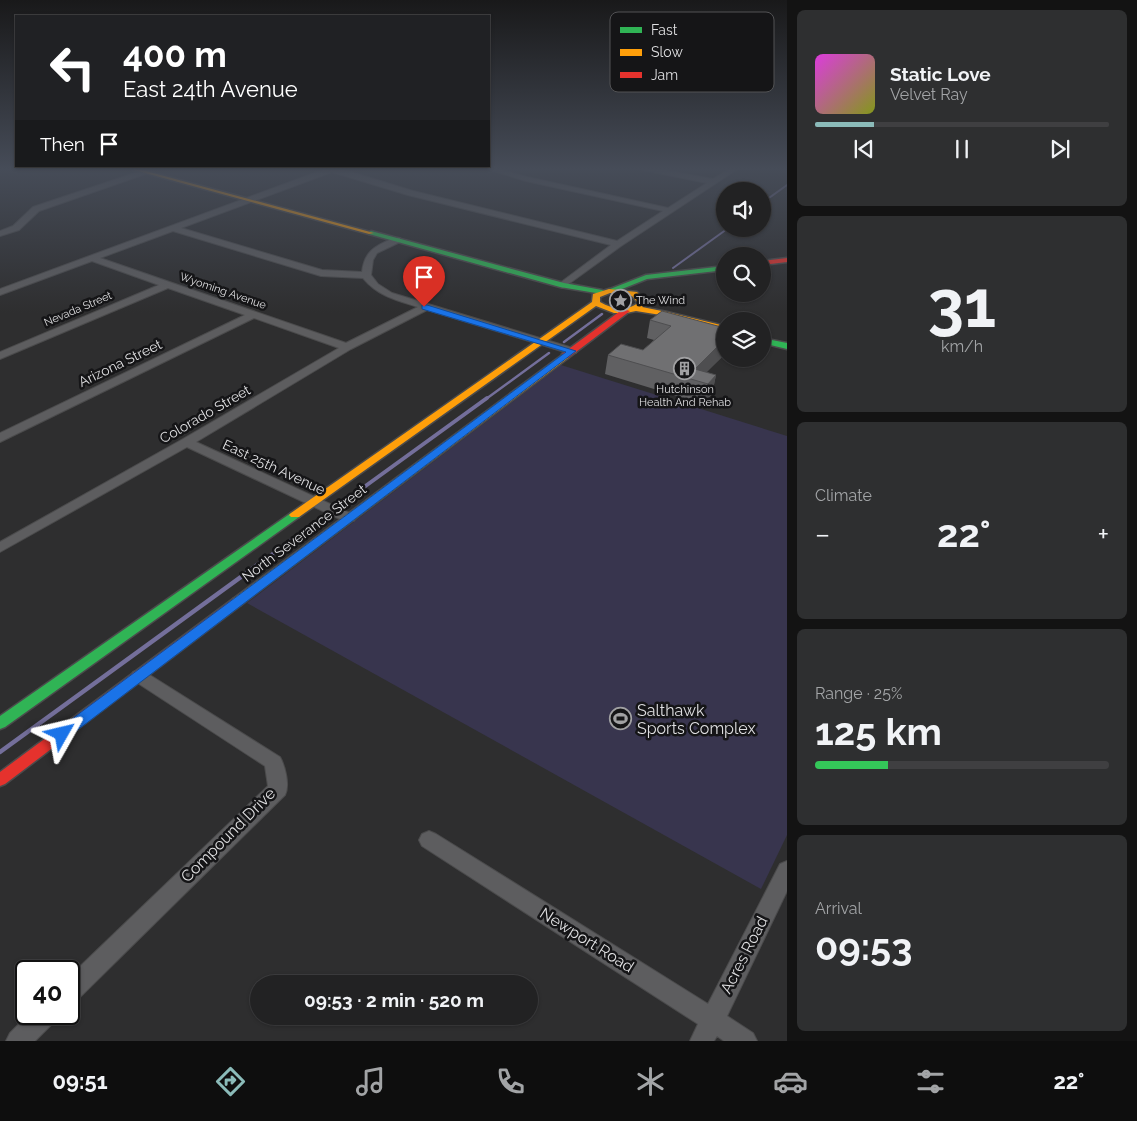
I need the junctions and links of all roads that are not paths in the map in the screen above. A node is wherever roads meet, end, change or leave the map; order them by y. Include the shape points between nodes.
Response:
1 (28, 217) edge
2 (203, 217) edge
3 (312, 217) edge
4 (507, 217) edge
5 (658, 217) edge
6 (173, 228) junction
7 (0, 234) edge
8 (397, 240) junction
9 (618, 244) junction
10 (91, 258) junction
11 (787, 260) edge
12 (771, 262) edge
13 (716, 269) edge
14 (692, 272) junction
15 (366, 275) junction
16 (167, 285) junction
17 (563, 285) junction
18 (0, 292) edge
19 (600, 296) junction
20 (642, 301) junction
21 (424, 307) junction
22 (253, 315) junction
23 (716, 328) edge
24 (541, 342) junction
25 (771, 342) edge
26 (787, 346) edge
27 (347, 348) junction
28 (572, 351) junction
29 (0, 356) edge
30 (0, 438) edge
31 (187, 442) junction
32 (314, 502) junction
33 (349, 518) junction
34 (0, 548) edge
35 (139, 676) junction
36 (0, 723) edge
37 (0, 780) edge
38 (429, 840) dead end
39 (787, 870) edge
40 (80, 981) edge
41 (712, 1020) junction
42 (35, 1025) edge
43 (18, 1041) edge
44 (702, 1041) edge
45 (745, 1041) edge

1 - 7 street via 16,228
2 - 6 street
3 - 8 street
4 - 9 street
5 - 9 street
6 - 10 street
6 - 15 street via 321,273
8 - 15 street via 373,251 367,258
8 - 17 street
9 - 17 street
10 - 16 street, Wyoming Avenue
10 - 18 street
11 - 12 street
13 - 14 street, North Severance Street
14 - 19 street, North Severance Street via 646,277
14 - 20 street, North Severance Street via 666,282
15 - 21 street via 380,290
16 - 22 street, Wyoming Avenue
16 - 29 street, Nevada Street
17 - 19 street
19 - 20 street via 628,292
19 - 20 street via 604,308
19 - 24 street, North Severance Street
20 - 23 street via 667,314
20 - 28 street, North Severance Street
21 - 24 street
21 - 27 street, Colorado Street
22 - 27 street, Wyoming Avenue
22 - 30 street, Arizona Street
24 - 28 street
24 - 32 street, North Severance Street
25 - 26 street
27 - 31 street, Colorado Street
28 - 33 street, North Severance Street
31 - 32 street, East 25th Avenue
31 - 34 street, Colorado Street
32 - 33 street, East 25th Avenue
32 - 36 street, North Severance Street
33 - 35 street, North Severance Street
35 - 37 street, North Severance Street
35 - 40 street, Compound Drive via 274,762 278,789
38 - 41 street, Newport Road
39 - 41 street, Acres Road
41 - 44 street, Acres Road
41 - 45 street, Newport Road
42 - 43 street

